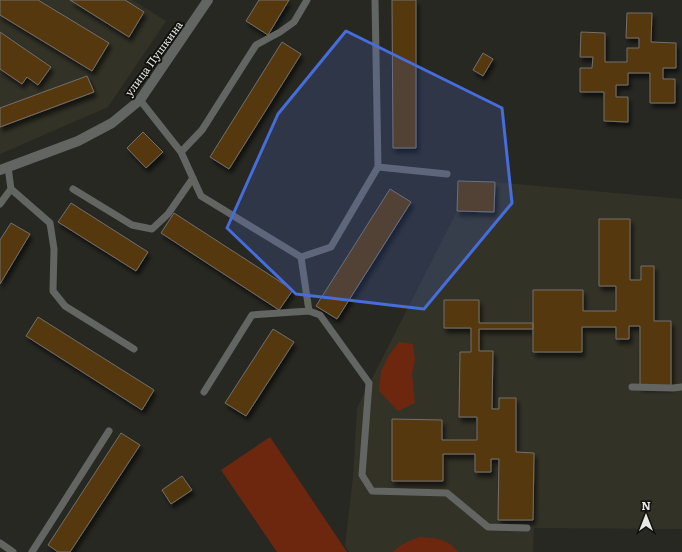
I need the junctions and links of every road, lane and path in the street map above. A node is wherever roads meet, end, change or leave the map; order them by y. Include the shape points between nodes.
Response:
1 (208, 0) edge
2 (307, 0) edge
3 (375, 0) edge
4 (140, 100) junction
5 (181, 152) junction
6 (378, 166) junction
7 (4, 168) edge
8 (447, 174) dead end
9 (193, 178) junction
10 (11, 189) junction
11 (73, 189) dead end
12 (0, 204) edge
13 (302, 257) junction
14 (309, 311) junction
15 (134, 349) dead end
16 (632, 387) dead end
17 (682, 387) edge
18 (204, 392) dead end
19 (109, 431) dead end
20 (527, 528) dead end
21 (0, 543) edge
22 (13, 552) edge
23 (32, 552) edge

1 - 4 street, улица Пушкина
2 - 5 lane via 294,22 256,45 202,130
3 - 6 lane
4 - 5 lane
4 - 7 street, улица Пушкина via 112,123 78,141
5 - 9 lane
6 - 8 lane
6 - 13 lane via 331,247
7 - 10 lane
9 - 11 lane via 168,214 152,229 132,226
9 - 13 lane via 201,196
10 - 12 lane
10 - 15 lane via 50,223 54,249 53,291 65,306
13 - 14 lane
14 - 18 lane via 252,315
14 - 20 lane via 320,315 369,383 362,476 372,491 447,493 488,527
16 - 17 lane
19 - 23 lane
21 - 22 lane

